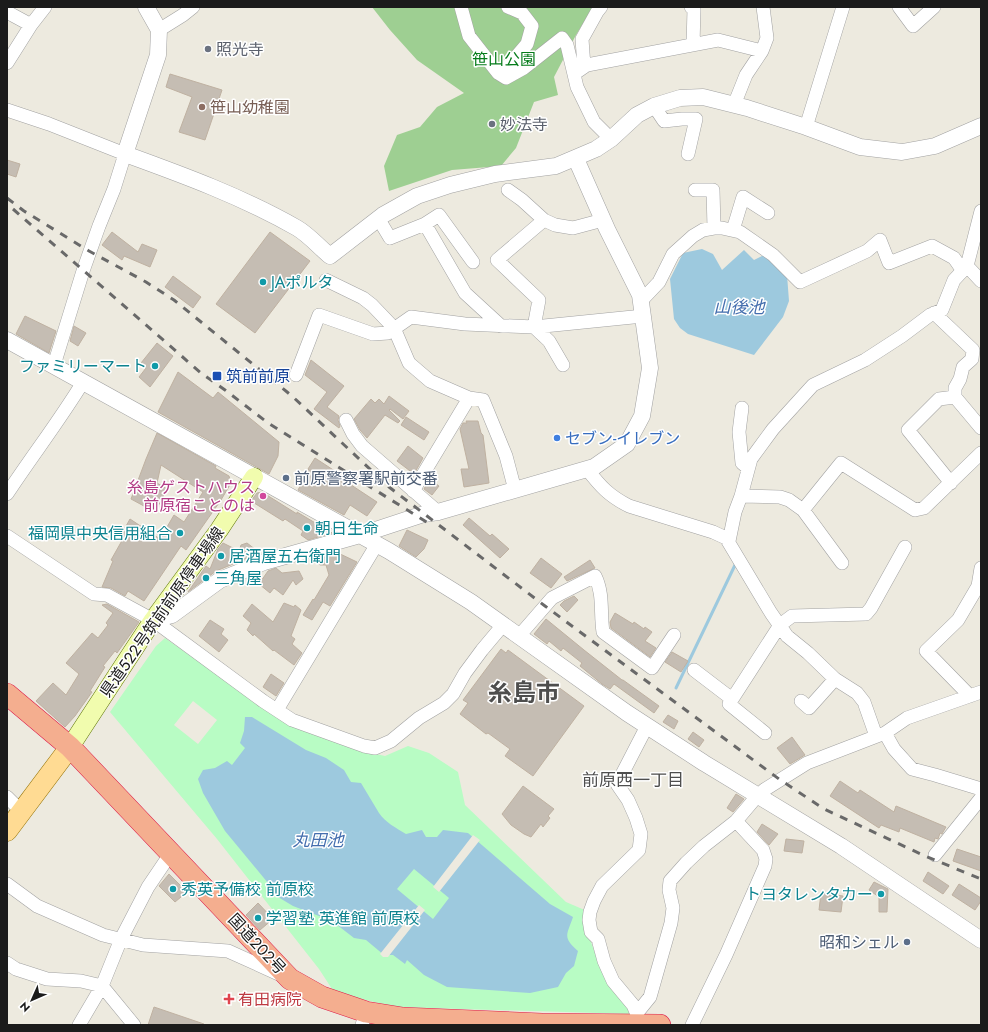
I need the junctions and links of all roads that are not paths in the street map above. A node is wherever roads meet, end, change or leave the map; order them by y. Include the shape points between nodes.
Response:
1 (45, 7) edge
2 (146, 7) edge
3 (193, 7) edge
4 (461, 7) edge
5 (508, 7) edge
6 (601, 7) edge
7 (690, 7) edge
8 (763, 7) edge
9 (843, 7) edge
10 (899, 7) edge
11 (934, 7) edge
12 (7, 12) edge
13 (31, 24) junction
14 (159, 30) junction
15 (693, 45) junction
16 (762, 51) junction
17 (7, 64) edge
18 (579, 70) junction
19 (498, 73) junction
20 (734, 105) junction
21 (654, 106) junction
22 (7, 110) edge
23 (806, 127) junction
24 (980, 129) edge
25 (611, 139) junction
26 (125, 154) junction
27 (688, 154) dead end
28 (576, 159) junction
29 (508, 190) dead end
30 (695, 190) dead end
31 (981, 212) edge
32 (768, 213) dead end
33 (378, 218) junction
34 (544, 220) junction
35 (603, 220) junction
36 (425, 224) junction
37 (714, 228) junction
38 (733, 230) junction
39 (473, 262) dead end
40 (965, 268) junction
41 (326, 280) dead end
42 (981, 281) edge
43 (642, 309) junction
44 (934, 313) junction
45 (502, 326) junction
46 (534, 327) junction
47 (394, 328) junction
48 (7, 340) edge
49 (54, 365) junction
50 (563, 365) dead end
51 (296, 375) dead end
52 (84, 382) junction
53 (468, 398) junction
54 (955, 398) junction
55 (742, 408) dead end
56 (346, 420) dead end
57 (981, 428) edge
58 (981, 453) edge
59 (748, 468) junction
60 (587, 469) junction
61 (254, 476) junction
62 (951, 483) junction
63 (515, 490) junction
64 (414, 491) junction
65 (7, 494) edge
66 (741, 496) junction
67 (803, 510) junction
68 (438, 512) junction
69 (360, 535) junction
70 (7, 536) edge
71 (729, 541) junction
72 (377, 544) junction
73 (905, 547) dead end
74 (842, 563) dead end
75 (981, 568) edge
76 (153, 620) junction
77 (504, 625) junction
78 (780, 625) junction
79 (674, 635) dead end
80 (519, 636) junction
81 (694, 670) dead end
82 (835, 679) junction
83 (7, 694) edge
84 (975, 694) edge
85 (732, 699) junction
86 (801, 701) dead end
87 (277, 710) junction
88 (647, 726) junction
89 (765, 733) dead end
90 (880, 734) junction
91 (70, 747) junction
92 (981, 789) edge
93 (758, 796) junction
94 (7, 797) edge
95 (981, 798) edge
96 (22, 812) junction
97 (736, 821) junction
98 (7, 832) edge
99 (171, 853) junction
100 (935, 855) dead end
101 (7, 884) edge
102 (121, 939) junction
103 (981, 940) edge
104 (7, 963) edge
105 (290, 979) junction
106 (102, 986) junction
107 (364, 1019) edge
108 (637, 1022) edge
109 (542, 1024) edge
110 (79, 1025) edge
111 (134, 1025) edge
112 (660, 1025) edge
113 (692, 1025) edge

1 - 13 street
2 - 14 street
3 - 14 street
4 - 19 street via 469,36
5 - 19 street via 522,14 532,26 527,44 510,64
6 - 18 street via 582,39
7 - 15 street via 694,9
8 - 16 street via 767,38
9 - 23 street
10 - 11 street via 913,26
12 - 13 street
13 - 17 street
14 - 26 street via 158,55
15 - 16 street via 718,40
15 - 18 street
16 - 20 street via 746,75
18 - 19 street via 562,38 530,64 506,78
18 - 25 street via 577,87 594,122
20 - 21 street via 703,97 680,98
20 - 23 street
21 - 25 street via 637,115
21 - 27 street via 664,121 696,119
22 - 26 street
23 - 24 street via 860,147 902,152 936,146
25 - 28 street
26 - 33 street via 254,206 298,229 330,256
26 - 49 street via 81,275
28 - 33 street via 556,166 495,174 450,185 417,196
28 - 35 street
29 - 34 street
30 - 37 street via 712,190
31 - 40 street
32 - 38 street via 744,197
33 - 36 street via 390,238
34 - 35 street via 573,228
34 - 46 street via 497,260 539,300
35 - 43 street via 640,295
36 - 39 street via 439,215
36 - 45 street via 466,293
37 - 38 street
37 - 43 street via 703,230 672,254
38 - 40 street via 740,232 768,252 800,282 867,251 880,240 890,263 932,246 954,258
40 - 42 street
40 - 44 street via 954,280 942,310
41 - 47 street via 372,304
43 - 46 street
43 - 60 street via 650,368 642,416 627,444 594,467
44 - 54 street via 973,350 972,359 963,367 954,388
44 - 59 street via 865,360 813,385 774,429 751,459
45 - 46 street
45 - 47 street via 411,318
46 - 50 street via 550,341
47 - 51 street via 388,333 373,334 319,315
47 - 53 street via 408,363 430,382
48 - 49 street
49 - 52 street
52 - 61 street
52 - 65 street
53 - 63 street via 483,400 506,456
53 - 64 street
54 - 57 street
54 - 62 street via 938,399 908,430
55 - 59 street via 739,432 742,463
56 - 64 street via 362,446
58 - 62 street
59 - 66 street
60 - 63 street
60 - 71 street via 616,500 713,532
61 - 69 street
61 - 76 main road, 県道522号筑前前原停車場線 via 219,530
62 - 67 street via 924,508 915,510 841,463
63 - 68 street
64 - 68 street
66 - 67 street via 780,497
66 - 71 street
67 - 74 street
68 - 69 street via 424,514
69 - 72 street
69 - 76 street via 264,562 220,580 172,615
70 - 76 street via 94,594 107,595
71 - 78 street
72 - 77 street
72 - 87 street
73 - 78 street via 866,614 792,616
75 - 84 street via 978,586 958,620 926,651
76 - 87 street
76 - 91 main road, 県道522号筑前前原停車場線
77 - 80 street
77 - 87 street via 482,650 453,694 444,703 419,718 391,740 375,748 292,720
78 - 82 street via 787,636
78 - 85 street
79 - 80 street via 652,668 607,635 603,632 602,601 594,576 552,598
80 - 88 street
81 - 85 street
82 - 86 street via 809,708
82 - 90 street via 857,693
83 - 91 highway, 国道202号
84 - 90 street via 907,718
85 - 89 street via 729,704
88 - 93 street
88 - 108 street via 617,784 636,818 641,834 639,850 602,886 594,901 589,920 591,932 598,939 604,961 614,981 633,1005
90 - 92 street via 912,770
90 - 93 street via 806,762
91 - 96 main road
91 - 99 highway, 国道202号
93 - 97 street
93 - 103 street via 841,846
94 - 96 street
95 - 100 street
96 - 98 main road
97 - 108 street via 704,846 670,881 671,923 650,996
97 - 113 street via 762,850 766,859 765,866
99 - 102 street via 148,887
99 - 105 highway, 国道202号
101 - 102 street via 37,906 103,935
102 - 105 street via 143,945 228,951
102 - 106 street
104 - 106 street via 16,969 47,979 81,981
105 - 107 highway, 国道202号
106 - 110 street
106 - 111 street
107 - 109 highway, 国道202号 via 403,1018
108 - 109 highway, 国道202号
108 - 112 highway, 国道202号

